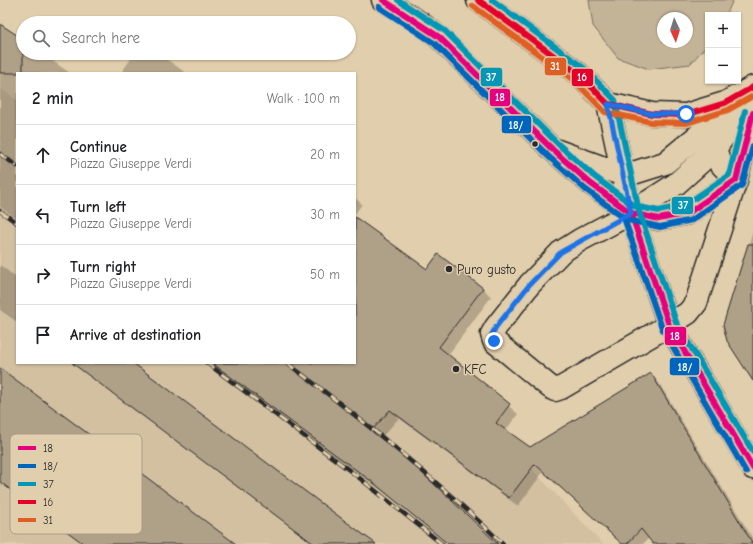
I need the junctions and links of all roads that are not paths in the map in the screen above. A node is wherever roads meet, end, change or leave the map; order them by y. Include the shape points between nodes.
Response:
1 (383, 0) edge
2 (478, 0) edge
3 (753, 88) edge
4 (753, 94) edge
5 (608, 104) junction
6 (753, 113) edge
7 (715, 149) junction
8 (553, 150) junction
9 (622, 173) junction
10 (744, 182) edge
11 (631, 213) junction
12 (666, 315) junction
13 (753, 468) edge

1 - 8 street via 439,37
2 - 5 street via 580,75
3 - 5 street via 725,103 686,114 652,114
3 - 9 street via 665,163 630,174
4 - 7 street
5 - 9 street
6 - 10 street
7 - 10 street via 720,163
7 - 11 street via 676,184
8 - 9 street
8 - 11 street via 590,183
9 - 11 street
10 - 11 street via 688,213 659,218
10 - 12 street via 696,303 688,313
11 - 12 street
11 - 12 street via 561,252 530,284 496,327 492,334 494,341 555,390
12 - 13 street

